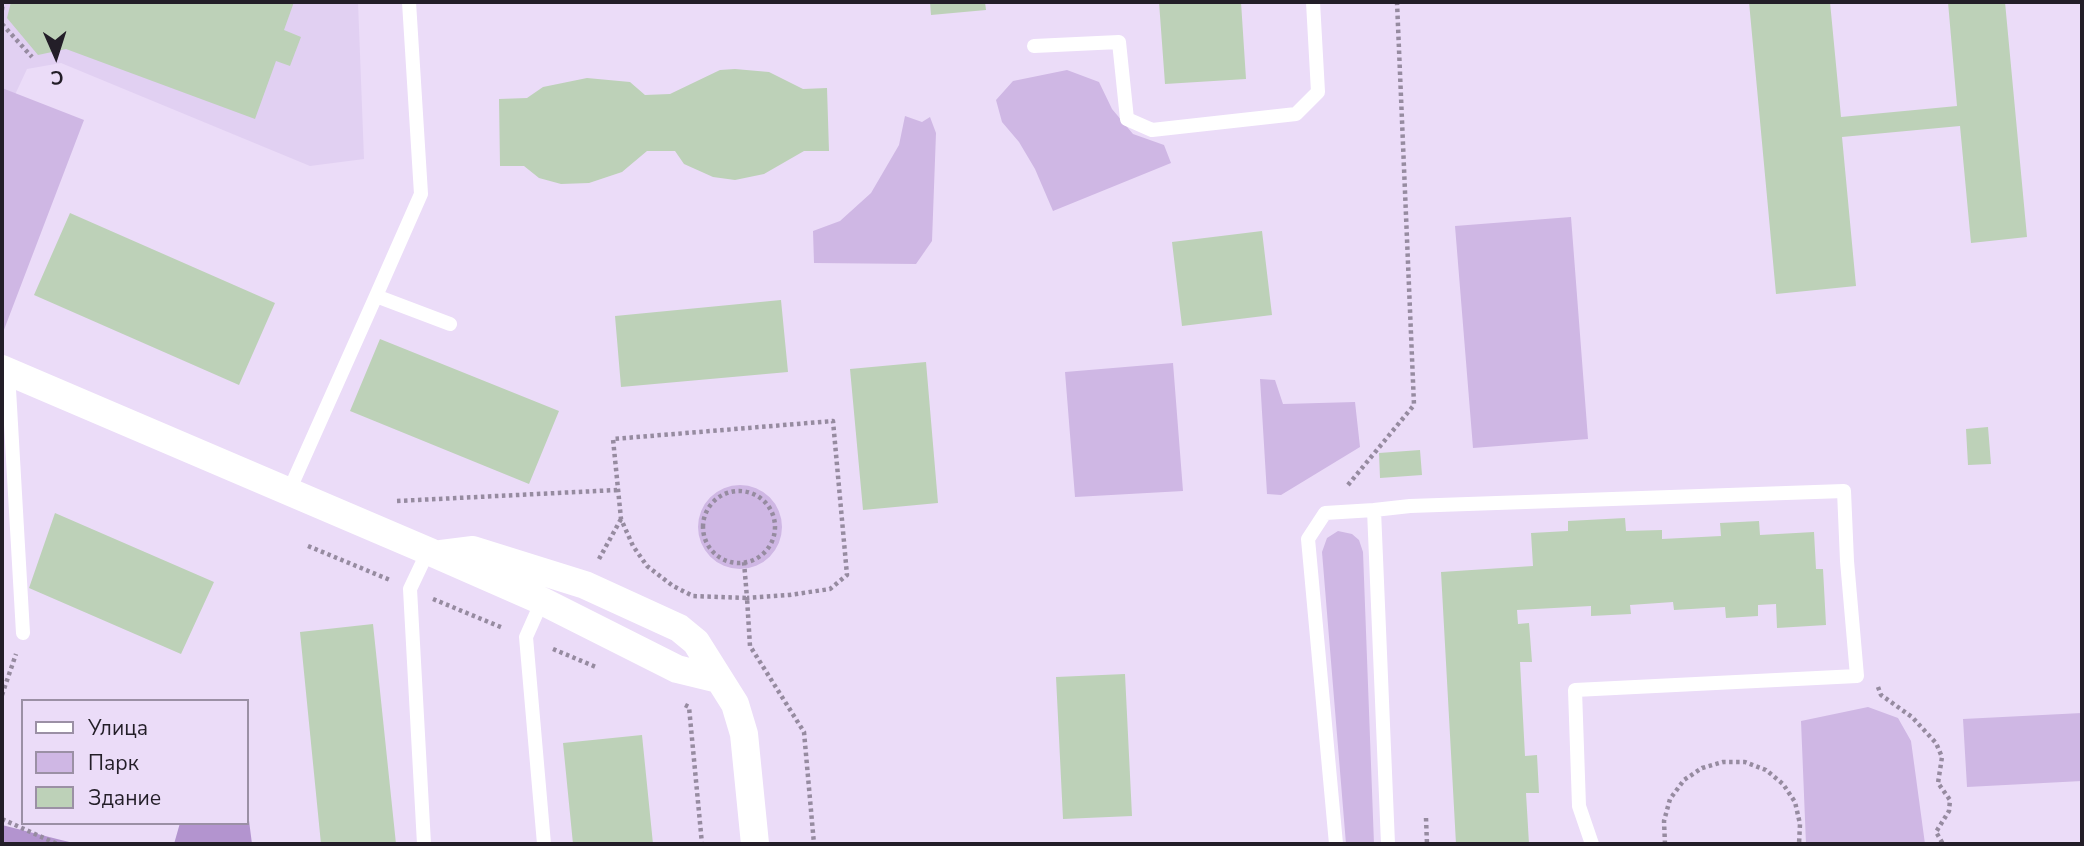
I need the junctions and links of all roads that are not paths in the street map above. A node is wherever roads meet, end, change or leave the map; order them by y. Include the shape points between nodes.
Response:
1 (409, 2) edge
2 (1313, 2) edge
3 (1034, 47) dead end
4 (376, 296) junction
5 (450, 324) dead end
6 (5, 371) edge
7 (289, 491) junction
8 (1374, 510) junction
9 (432, 553) junction
10 (484, 565) junction
11 (542, 601) junction
12 (679, 628) junction
13 (23, 633) road end
14 (655, 658) junction
15 (718, 678) junction
16 (424, 844) edge
17 (544, 844) edge
18 (755, 844) edge
19 (1336, 844) edge
20 (1388, 844) edge
21 (1592, 844) edge

1 - 4 lane via 421,194
2 - 3 lane via 1318,92 1296,114 1152,130 1127,119 1119,42
4 - 5 lane
4 - 7 lane
6 - 7 street
6 - 13 lane
7 - 9 street
8 - 19 lane via 1325,513 1307,539
8 - 20 lane
8 - 21 lane via 1844,491 1857,677 1575,690 1579,806
9 - 10 street via 473,550
9 - 16 lane via 410,589
10 - 11 street
10 - 12 street via 585,585
11 - 14 street
11 - 17 lane via 526,637
12 - 14 street via 681,648 676,655
12 - 15 street via 696,642
14 - 15 street via 677,669
15 - 18 street via 735,704 744,734

